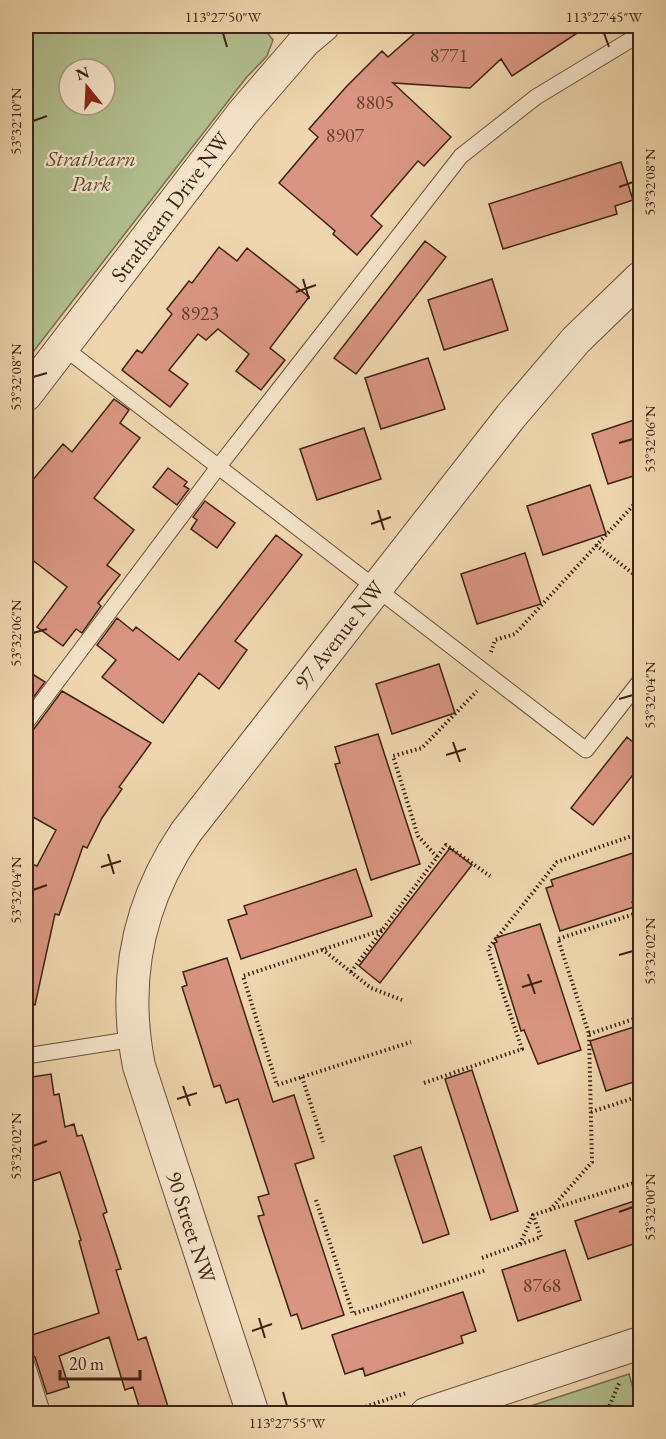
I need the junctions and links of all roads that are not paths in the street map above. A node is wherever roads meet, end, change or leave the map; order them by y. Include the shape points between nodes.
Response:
1 (307, 31) edge
2 (640, 34) edge
3 (640, 278) edge
4 (63, 348) junction
5 (26, 395) edge
6 (219, 466) junction
7 (377, 587) junction
8 (640, 681) edge
9 (26, 723) edge
10 (134, 1039) junction
11 (26, 1056) edge
12 (640, 1343) edge
13 (26, 1361) edge
14 (43, 1413) edge
15 (253, 1413) edge
16 (426, 1413) edge

1 - 4 street, Strathearn Drive NW
2 - 6 lane via 536,97 461,156
3 - 7 street, 97 Avenue NW via 576,340 532,391
4 - 5 street, Strathearn Drive NW
4 - 6 lane
6 - 7 lane
6 - 9 lane
7 - 8 lane via 586,750
7 - 10 street, 97 Avenue NW via 186,832 159,876 140,928 134,958
10 - 11 lane
10 - 15 street, 90 Street NW via 147,1093
12 - 16 street
13 - 14 lane

